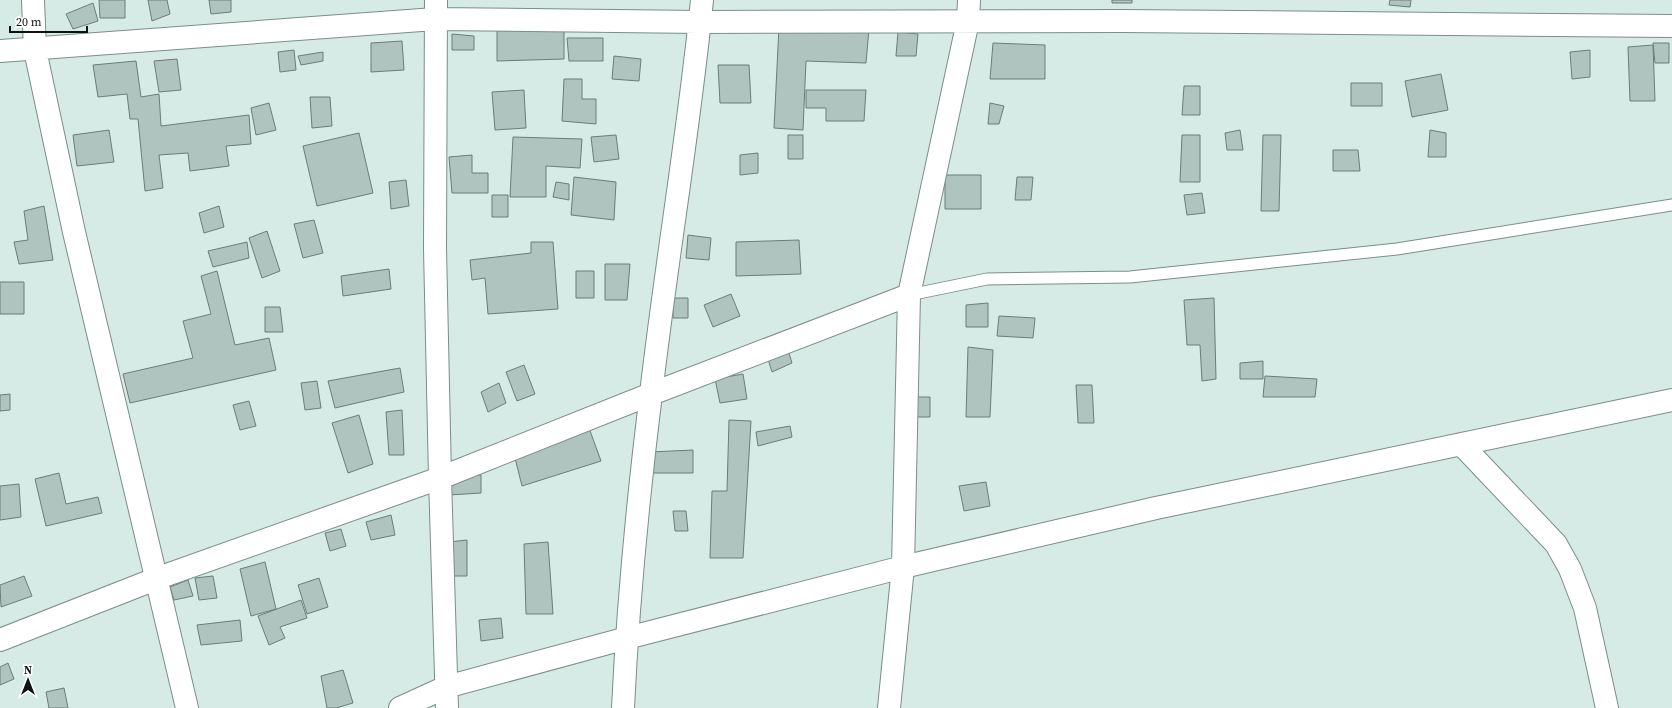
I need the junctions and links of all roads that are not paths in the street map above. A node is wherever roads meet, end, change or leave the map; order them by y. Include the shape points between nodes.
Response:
1 (33, 0) edge
2 (702, 0) edge
3 (435, 10) edge
4 (968, 10) edge
5 (700, 22) junction
6 (1672, 26) edge
7 (35, 50) junction
8 (0, 51) edge
9 (1672, 205) edge
10 (909, 295) junction
11 (650, 394) junction
12 (1672, 400) edge
13 (1462, 444) junction
14 (440, 478) junction
15 (904, 567) junction
16 (158, 578) junction
17 (627, 638) junction
18 (0, 640) edge
19 (447, 698) edge
20 (187, 708) edge
21 (400, 708) edge
22 (623, 708) edge
23 (889, 708) edge
24 (1607, 708) edge

1 - 7 street
2 - 5 street
3 - 5 street
3 - 7 street
3 - 14 street via 435,248
4 - 5 street
4 - 6 street via 1121,20
4 - 10 street
5 - 11 street
7 - 8 street
7 - 16 street via 74,232
9 - 10 lane via 1397,249 1130,277 987,279
10 - 11 street
10 - 15 street
11 - 14 street
11 - 17 street
12 - 13 street
13 - 15 street via 1156,508
13 - 24 street via 1547,533 1570,569 1585,608
14 - 16 street
14 - 19 street
15 - 17 street
15 - 23 street
16 - 18 street
16 - 20 street
17 - 19 street
17 - 22 street
19 - 21 street

